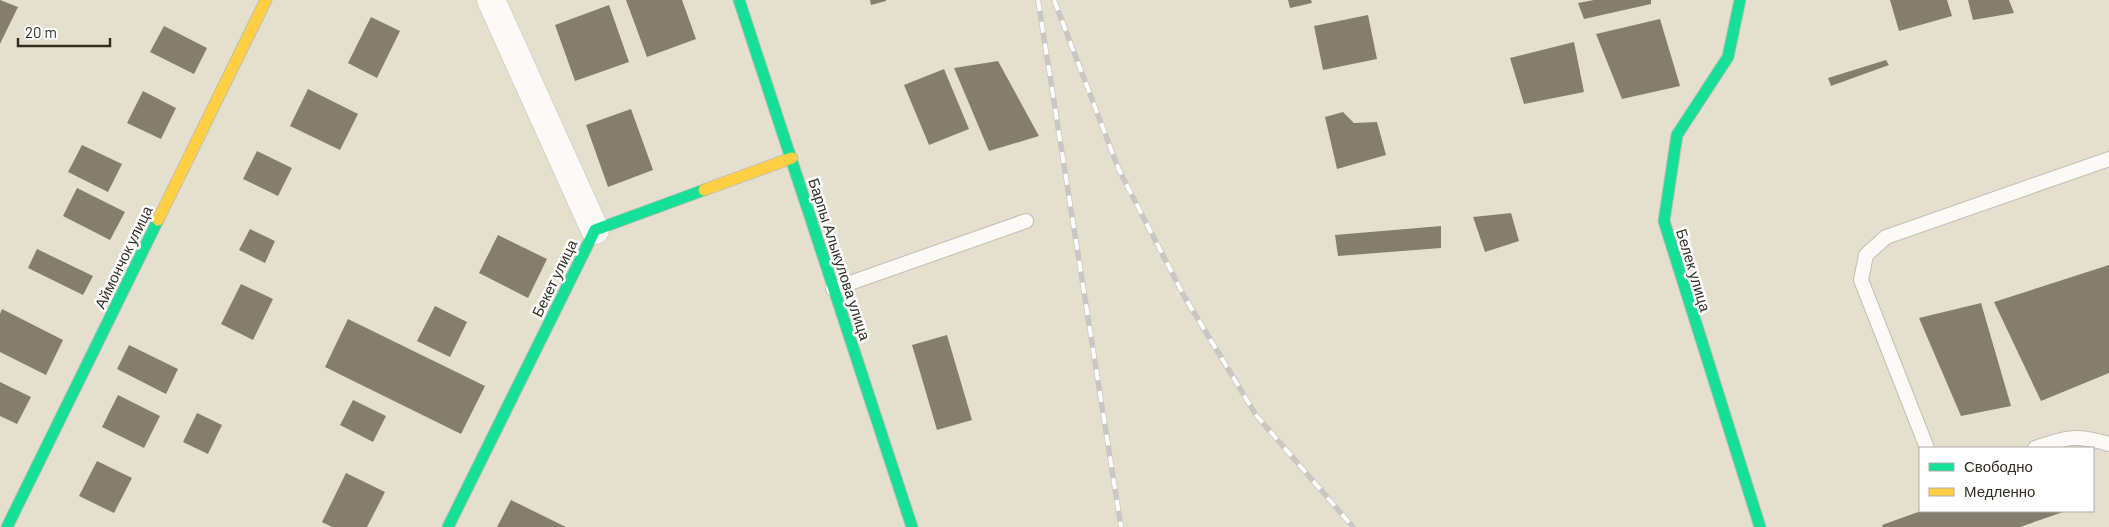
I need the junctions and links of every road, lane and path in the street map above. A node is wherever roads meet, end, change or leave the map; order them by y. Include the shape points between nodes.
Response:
1 (266, 0) edge
2 (491, 0) edge
3 (739, 0) edge
4 (1740, 0) edge
5 (792, 158) junction
6 (2109, 159) edge
7 (1026, 221) dead end
8 (595, 230) junction
9 (833, 289) junction
10 (2109, 444) edge
11 (1927, 447) edge
12 (2038, 447) edge
13 (7, 527) edge
14 (448, 527) edge
15 (912, 527) edge
16 (1760, 527) edge

1 - 13 street, Аймончок улица
2 - 8 street
3 - 5 street, Барпы Алыкулова улица
4 - 16 street, Белек улица via 1728,57 1677,135 1664,221
5 - 8 street, Бекет улица
5 - 9 street, Барпы Алыкулова улица
6 - 11 lane via 1886,237 1866,255 1861,280
7 - 9 lane
8 - 14 street, Бекет улица
9 - 15 street, Барпы Алыкулова улица
10 - 12 lane via 2084,436

